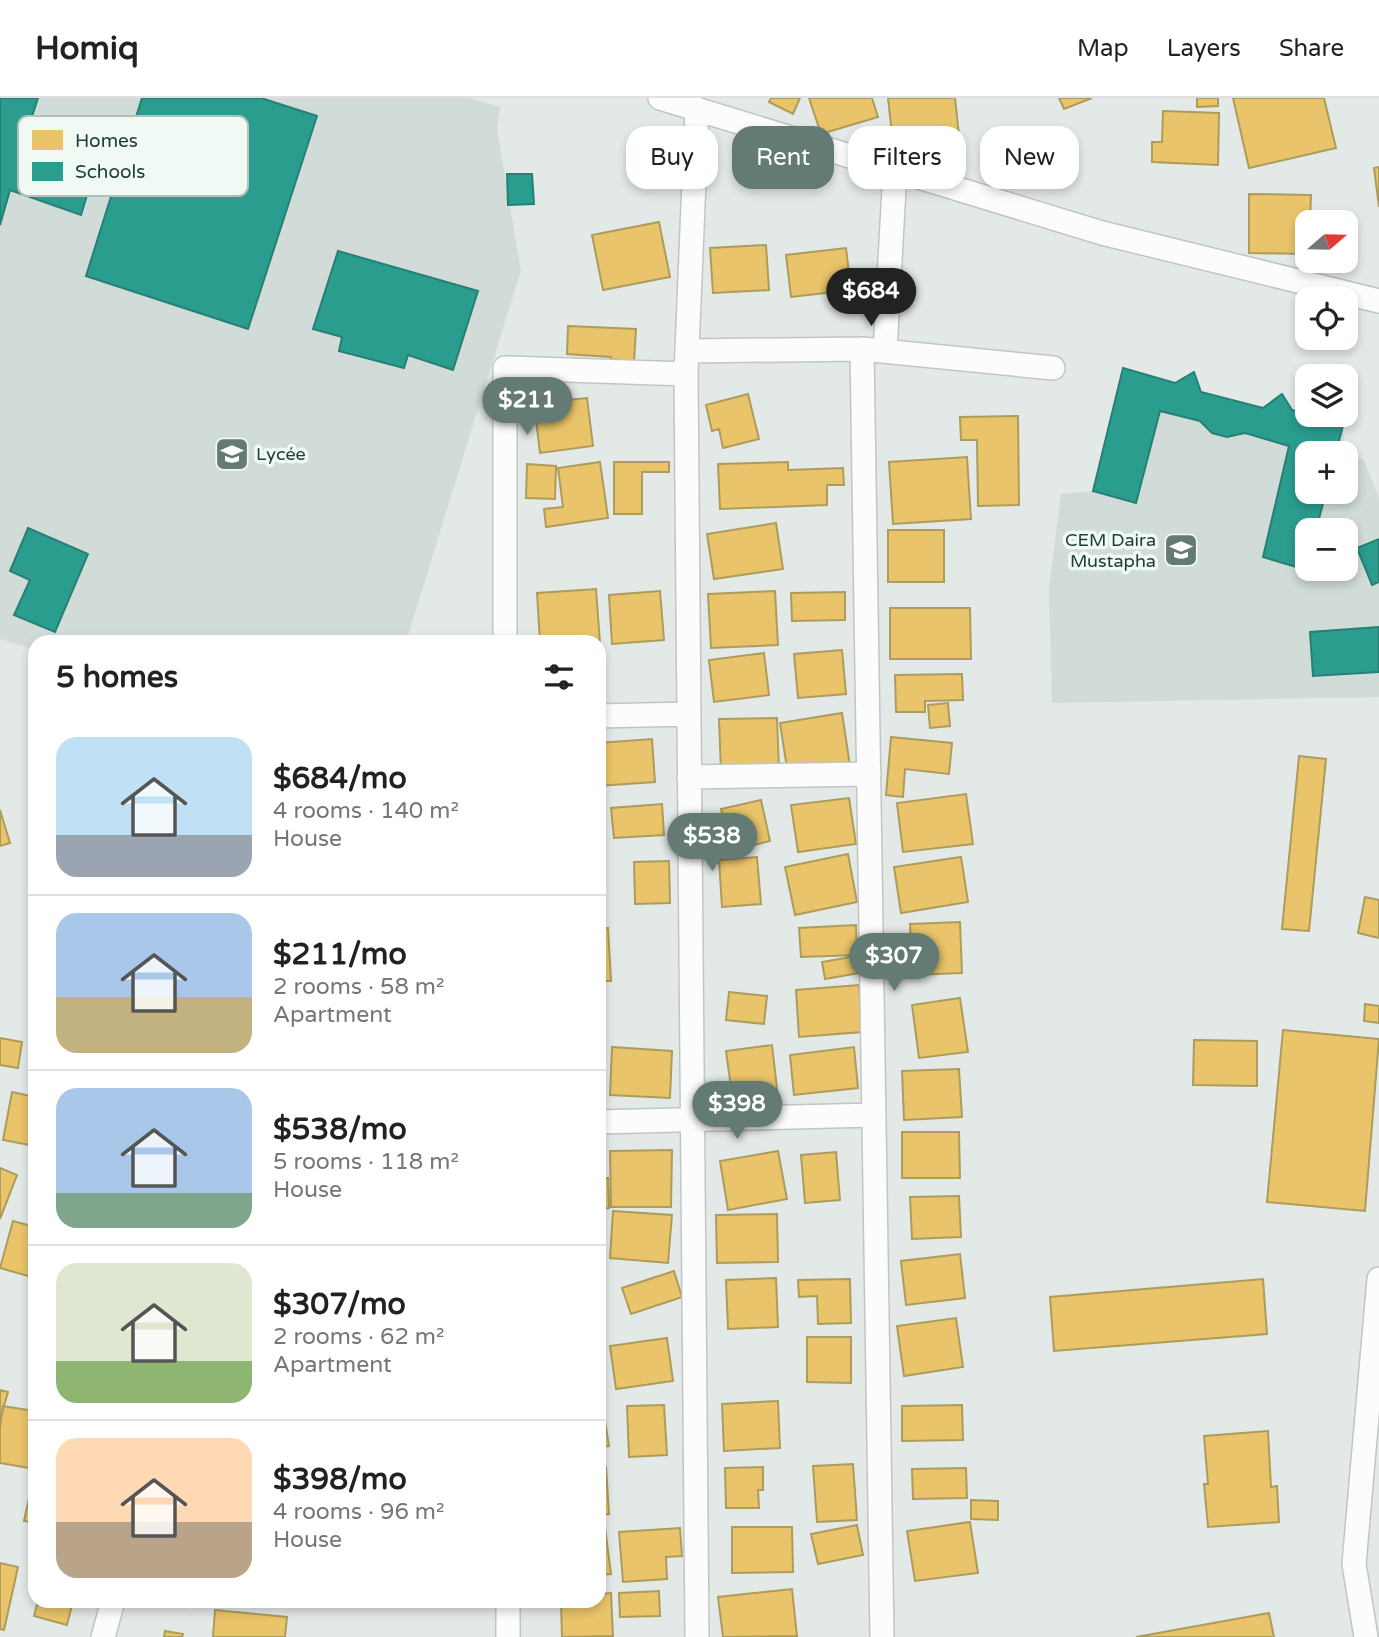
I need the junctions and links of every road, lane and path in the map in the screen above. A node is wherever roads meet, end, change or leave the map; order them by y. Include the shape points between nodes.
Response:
1 (660, 98) edge
2 (697, 109) junction
3 (848, 156) edge
4 (893, 189) edge
5 (957, 189) edge
6 (1379, 301) edge
7 (874, 350) junction
8 (686, 362) junction
9 (1053, 368) dead end
10 (505, 635) edge
11 (689, 714) junction
12 (606, 716) edge
13 (869, 774) junction
14 (690, 777) junction
15 (874, 1115) junction
16 (692, 1120) junction
17 (606, 1122) edge
18 (1379, 1279) edge
19 (111, 1608) edge
20 (508, 1608) edge
21 (103, 1637) edge
22 (508, 1637) edge
23 (697, 1637) edge
24 (882, 1637) edge
25 (1366, 1637) edge

1 - 2 street
2 - 3 street
2 - 8 street
4 - 7 street
5 - 6 street via 1102,233
7 - 8 street
7 - 9 street
7 - 13 street
8 - 10 street via 505,369
8 - 11 street
11 - 12 street
11 - 14 street
13 - 14 street
13 - 15 street
14 - 16 street
15 - 16 street
15 - 24 street
16 - 17 street
16 - 23 street
18 - 25 street via 1354,1564
19 - 21 street
20 - 22 street

